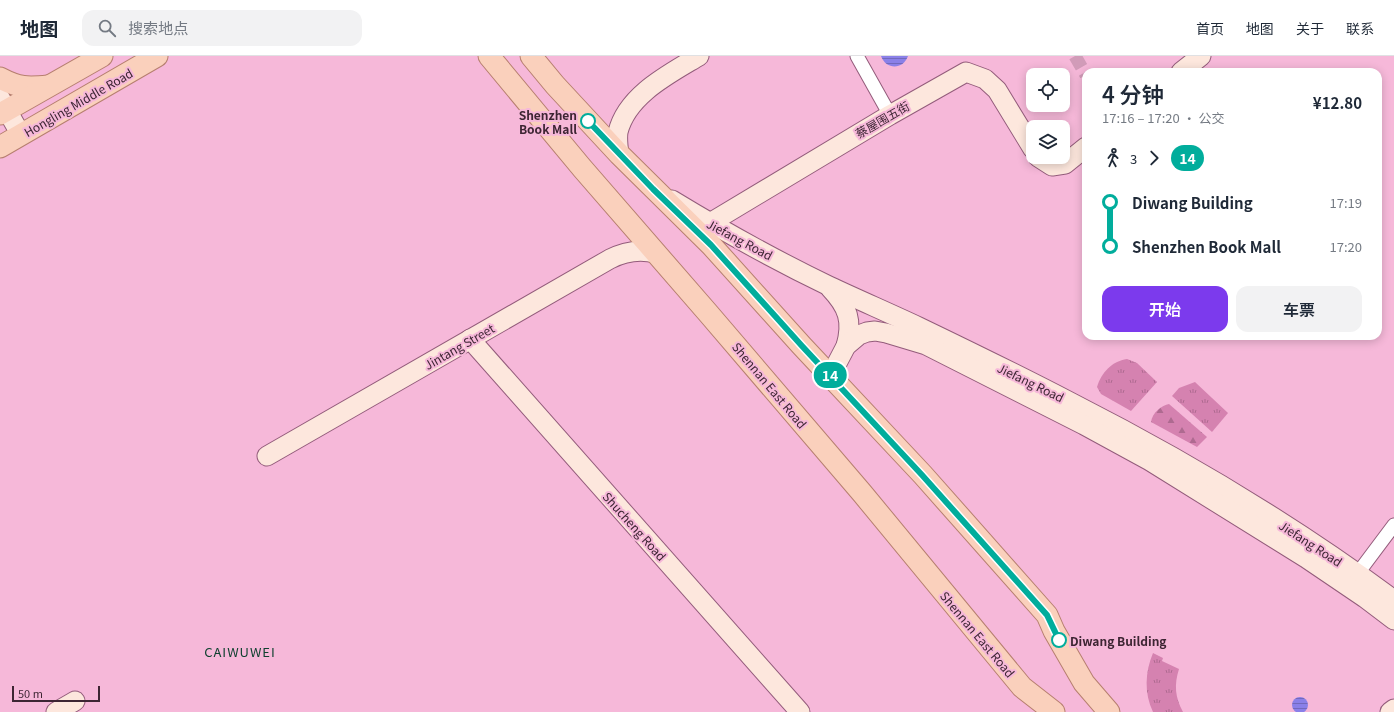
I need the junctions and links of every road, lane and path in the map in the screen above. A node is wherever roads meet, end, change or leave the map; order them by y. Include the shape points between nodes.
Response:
1 (102, 56) edge
2 (157, 56) edge
3 (489, 56) edge
4 (532, 56) edge
5 (699, 56) edge
6 (857, 56) edge
7 (1201, 56) edge
8 (1186, 68) edge
9 (0, 78) edge
10 (49, 86) junction
11 (2, 107) edge
12 (890, 115) junction
13 (21, 135) junction
14 (1026, 138) edge
15 (0, 148) edge
16 (1082, 150) edge
17 (619, 154) junction
18 (1070, 160) edge
19 (1049, 164) edge
20 (1065, 164) edge
21 (653, 189) junction
22 (710, 223) junction
23 (656, 252) junction
24 (827, 285) junction
25 (470, 339) junction
26 (846, 346) junction
27 (832, 377) junction
28 (267, 456) dead end
29 (1394, 525) edge
30 (1358, 574) junction
31 (1394, 600) edge
32 (1394, 620) edge
33 (75, 701) dead end
34 (1394, 709) edge
35 (56, 712) edge
36 (800, 712) edge
37 (1054, 712) edge
38 (1109, 712) edge
39 (1390, 712) edge

1 - 10 main road
2 - 13 main road, Hongling Middle Road
3 - 23 main road, Shennan East Road
4 - 17 main road
5 - 17 street via 658,80 635,102 618,133
6 - 12 street
7 - 8 street
9 - 10 main road via 14,85
10 - 11 main road
11 - 13 street
12 - 14 street, 蔡屋围五街 via 966,72 985,80 997,90
12 - 22 street, 蔡屋围五街
13 - 15 main road, Hongling Middle Road
16 - 18 street
17 - 21 main road
19 - 20 street
21 - 22 street, Jiefang Road
21 - 27 main road via 711,245
22 - 24 street, Jiefang Road
23 - 25 street, Jintang Street via 637,250 618,255
23 - 37 main road, Shennan East Road via 852,481 1022,687
24 - 26 street via 844,306 848,316
24 - 30 street, Jiefang Road via 920,328 1131,433 1219,484
25 - 28 street, Jintang Street
25 - 36 street, Shucheng Road
26 - 27 street, Jiefang Road
26 - 32 street, Jiefang Road via 859,335 875,331 942,352 1150,461 1306,558
27 - 38 main road via 1047,615 1084,683
29 - 30 street
30 - 31 street, Jiefang Road
33 - 35 street
34 - 39 street

